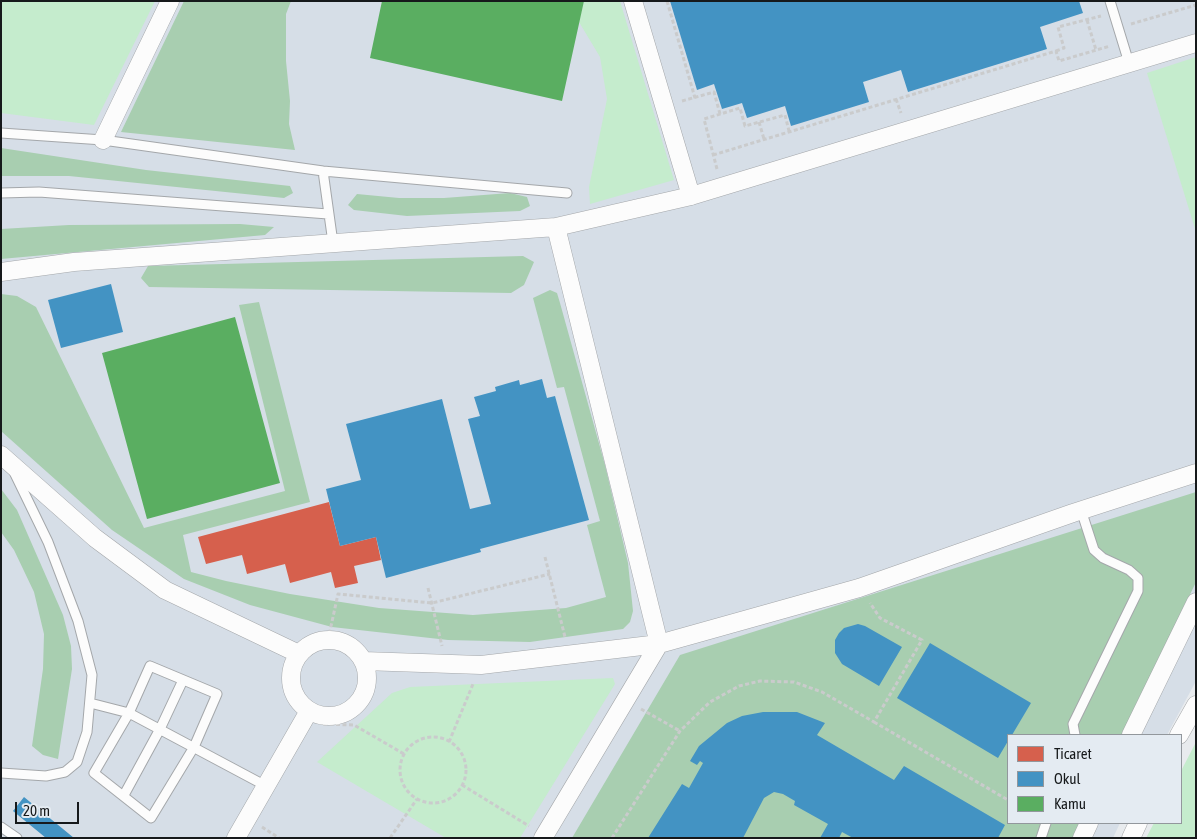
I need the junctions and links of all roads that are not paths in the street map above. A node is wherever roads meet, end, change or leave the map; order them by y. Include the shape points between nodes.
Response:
1 (170, 1) edge
2 (633, 1) edge
3 (1110, 1) edge
4 (1196, 43) edge
5 (1129, 63) junction
6 (1, 133) edge
7 (103, 140) junction
8 (323, 171) junction
9 (1, 193) edge
10 (567, 193) dead end
11 (691, 196) junction
12 (328, 214) junction
13 (556, 227) junction
14 (333, 243) junction
15 (1, 272) edge
16 (5, 458) edge
17 (1196, 473) edge
18 (1081, 510) junction
19 (1196, 602) edge
20 (659, 644) junction
21 (300, 654) junction
22 (363, 662) junction
23 (183, 680) junction
24 (90, 703) junction
25 (1196, 704) edge
26 (129, 713) junction
27 (306, 717) junction
28 (160, 728) junction
29 (1075, 734) edge
30 (1131, 734) edge
31 (1180, 734) edge
32 (194, 747) junction
33 (1, 774) edge
34 (266, 786) junction
35 (124, 796) junction
36 (1046, 824) edge
37 (1089, 824) edge
38 (1138, 824) edge
39 (1, 827) edge
40 (543, 837) edge
41 (17, 838) edge
42 (236, 838) edge
43 (1041, 838) edge
44 (1082, 838) edge
45 (1131, 838) edge

1 - 7 street
2 - 11 street
3 - 5 lane
4 - 5 street
5 - 11 street
6 - 7 lane
7 - 8 lane
8 - 10 lane
8 - 12 lane
9 - 12 lane via 39,192
11 - 13 street
12 - 14 lane
13 - 14 street
13 - 20 street
14 - 15 street via 74,262
16 - 21 street via 96,538 165,590
16 - 24 lane via 48,542 78,621 92,676
17 - 18 street
18 - 20 street via 860,588
18 - 29 lane via 1094,550 1138,578 1138,590 1073,724
19 - 30 street
20 - 22 street via 481,665
20 - 40 street
21 - 22 street via 317,642 339,641 349,646
21 - 27 street via 294,664 291,684
22 - 27 street via 367,672 364,693 351,710 330,717
23 - 26 lane via 150,666
23 - 28 lane
23 - 32 lane via 217,694
24 - 26 lane
24 - 33 lane via 77,762 65,772 46,776
25 - 31 street
26 - 28 lane
26 - 35 lane via 94,773
27 - 34 street
28 - 32 lane
28 - 35 lane
32 - 34 lane
32 - 35 lane via 151,818
34 - 42 street
36 - 43 lane
37 - 44 street
38 - 45 street
39 - 41 lane

